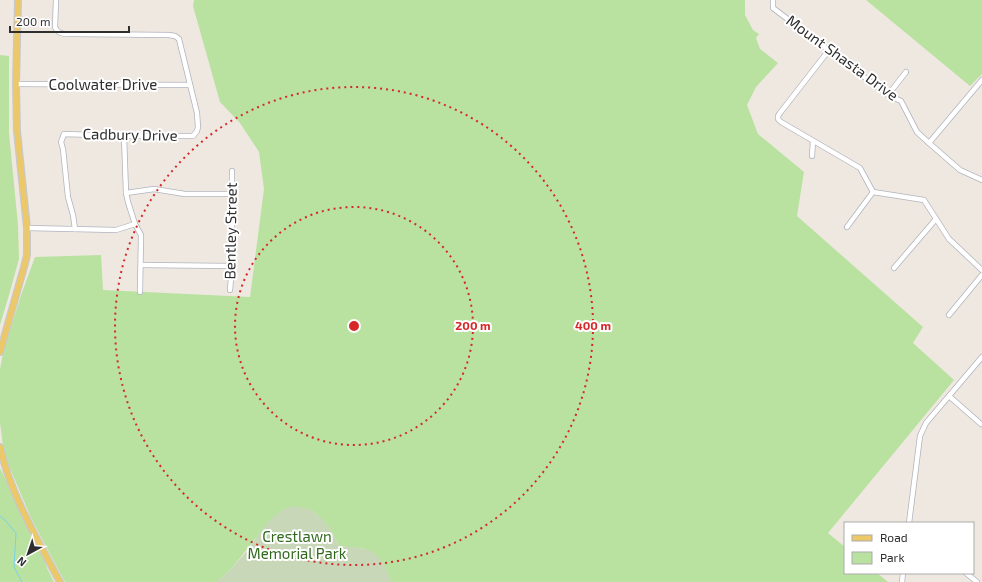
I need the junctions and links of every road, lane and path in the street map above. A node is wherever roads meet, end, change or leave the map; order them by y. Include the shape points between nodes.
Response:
1 (18, 0) edge
2 (56, 0) edge
3 (773, 0) edge
4 (829, 50) junction
5 (906, 72) dead end
6 (982, 80) edge
7 (16, 84) junction
8 (190, 85) junction
9 (888, 94) junction
10 (124, 136) junction
11 (813, 141) junction
12 (929, 143) junction
13 (812, 156) dead end
14 (232, 171) dead end
15 (982, 180) edge
16 (873, 192) junction
17 (126, 193) junction
18 (232, 194) junction
19 (936, 219) junction
20 (135, 224) junction
21 (847, 227) dead end
22 (27, 228) junction
23 (75, 229) junction
24 (141, 265) junction
25 (232, 266) junction
26 (894, 268) dead end
27 (982, 270) edge
28 (982, 275) edge
29 (230, 290) dead end
30 (140, 292) dead end
31 (949, 315) dead end
32 (0, 352) edge
33 (982, 357) edge
34 (949, 396) junction
35 (981, 424) edge
36 (0, 447) edge
37 (910, 522) edge
38 (967, 574) edge
39 (60, 582) edge
40 (977, 582) edge

1 - 7 main road
2 - 8 street via 55,27 64,34 175,36 181,44
3 - 4 street, Mount Shasta Drive via 773,8
4 - 9 street, Mount Shasta Drive
4 - 11 street via 778,116 781,122
5 - 9 street
6 - 12 street
7 - 8 street, Coolwater Drive
7 - 22 main road via 17,131
8 - 10 street, Cadbury Drive via 197,113 198,126 195,134
9 - 12 street, Mount Shasta Drive via 901,101 917,132
10 - 17 street
10 - 23 street, Cadbury Drive via 64,134 61,142
11 - 13 street
11 - 16 street via 860,168
12 - 15 street, Mount Shasta Drive via 960,170
14 - 18 street, Bentley Street
16 - 19 street via 924,200
16 - 21 street
17 - 18 street via 154,189 185,194
17 - 20 street
18 - 25 street, Bentley Street
19 - 26 street
19 - 27 street via 950,239
20 - 23 street via 116,230
20 - 24 street via 141,235
22 - 23 street
22 - 32 main road via 24,267
24 - 25 street
24 - 30 street
25 - 29 street, Bentley Street
28 - 31 street
33 - 34 street
34 - 35 street
34 - 37 street via 926,423 920,436
36 - 39 main road via 21,504
38 - 40 street

